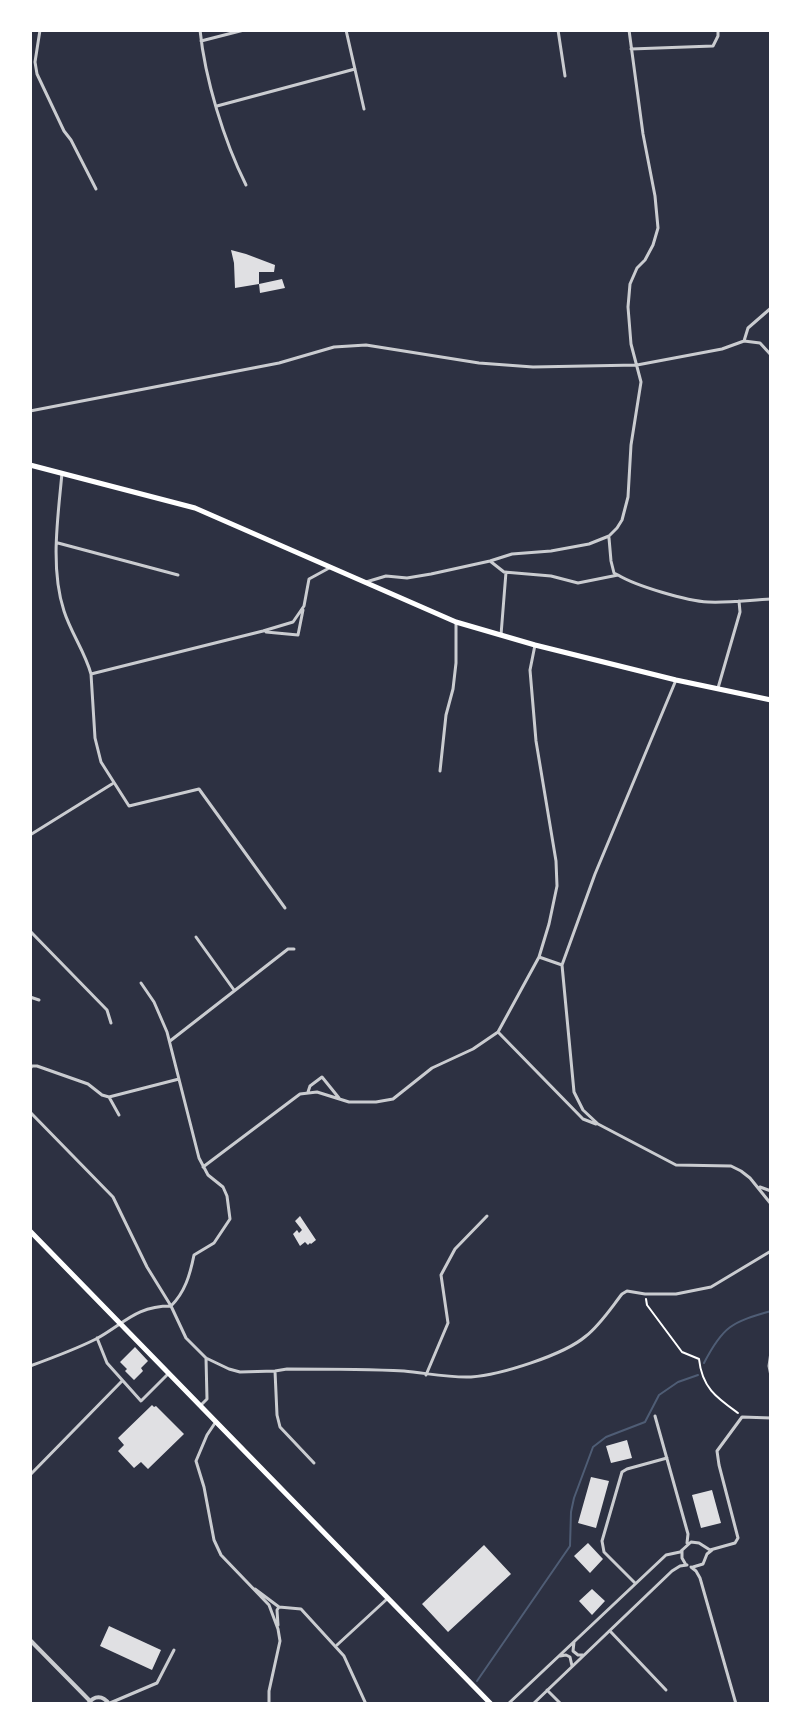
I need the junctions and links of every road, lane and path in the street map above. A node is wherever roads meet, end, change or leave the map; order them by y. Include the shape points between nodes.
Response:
1 (40, 30) edge
2 (200, 30) edge
3 (244, 30) edge
4 (346, 30) edge
5 (558, 30) edge
6 (629, 30) edge
7 (718, 30) edge
8 (201, 41) junction
9 (631, 49) junction
10 (355, 69) junction
11 (565, 76) dead end
12 (217, 106) junction
13 (364, 109) dead end
14 (246, 185) dead end
15 (96, 189) dead end
16 (771, 308) edge
17 (744, 341) junction
18 (771, 355) edge
19 (637, 365) junction
20 (30, 411) edge
21 (30, 465) edge
22 (62, 473) junction
23 (609, 536) junction
24 (57, 543) junction
25 (490, 561) junction
26 (331, 567) junction
27 (506, 572) junction
28 (178, 575) dead end
29 (618, 575) junction
30 (366, 582) junction
31 (771, 599) edge
32 (739, 601) junction
33 (304, 606) junction
34 (456, 622) junction
35 (263, 631) junction
36 (501, 635) junction
37 (535, 645) junction
38 (91, 674) junction
39 (676, 680) junction
40 (718, 688) junction
41 (771, 700) edge
42 (440, 771) dead end
43 (114, 783) junction
44 (30, 835) edge
45 (285, 908) dead end
46 (30, 931) edge
47 (196, 937) dead end
48 (294, 949) dead end
49 (539, 957) junction
50 (562, 965) junction
51 (141, 983) dead end
52 (234, 990) junction
53 (30, 997) edge
54 (39, 1000) dead end
55 (111, 1023) dead end
56 (498, 1032) junction
57 (170, 1041) junction
58 (30, 1069) edge
59 (179, 1079) junction
60 (308, 1092) junction
61 (109, 1097) junction
62 (341, 1101) junction
63 (30, 1112) edge
64 (119, 1115) dead end
65 (598, 1124) junction
66 (203, 1167) junction
67 (756, 1186) junction
68 (771, 1191) edge
69 (771, 1204) edge
70 (487, 1216) dead end
71 (30, 1231) edge
72 (771, 1251) edge
73 (645, 1294) junction
74 (171, 1306) junction
75 (120, 1324) junction
76 (97, 1338) junction
77 (771, 1352) edge
78 (206, 1358) junction
79 (30, 1366) edge
80 (275, 1371) junction
81 (168, 1374) junction
82 (426, 1375) junction
83 (771, 1376) edge
84 (122, 1381) junction
85 (200, 1406) junction
86 (655, 1416) dead end
87 (744, 1417) junction
88 (771, 1418) edge
89 (215, 1423) junction
90 (667, 1458) junction
91 (314, 1463) dead end
92 (30, 1475) edge
93 (688, 1534) junction
94 (696, 1542) junction
95 (686, 1545) junction
96 (705, 1548) junction
97 (714, 1549) junction
98 (682, 1550) junction
99 (707, 1556) junction
100 (703, 1564) junction
101 (689, 1566) junction
102 (700, 1578) junction
103 (635, 1583) junction
104 (249, 1585) junction
105 (387, 1599) junction
106 (279, 1607) junction
107 (278, 1629) junction
108 (610, 1630) junction
109 (577, 1639) junction
110 (30, 1640) edge
111 (336, 1646) junction
112 (174, 1650) dead end
113 (588, 1651) junction
114 (559, 1656) junction
115 (569, 1669) junction
116 (547, 1690) junction
117 (666, 1690) dead end
118 (89, 1702) edge
119 (109, 1704) edge
120 (269, 1704) edge
121 (366, 1704) edge
122 (443, 1704) edge
123 (449, 1704) edge
124 (491, 1704) edge
125 (508, 1704) edge
126 (533, 1704) edge
127 (561, 1704) edge
128 (736, 1704) edge

1 - 15 street via 37,74
2 - 8 street
3 - 8 street
4 - 10 street
5 - 11 street
6 - 9 street
7 - 9 street via 713,46
8 - 12 street
9 - 19 street via 658,228 630,284 631,344
10 - 12 street
10 - 13 street
12 - 14 street
16 - 17 street via 748,328
17 - 18 street via 760,343
17 - 19 street
19 - 20 street via 533,367 366,345 334,347 279,363
19 - 23 street via 641,382 626,509
21 - 22 main road
22 - 24 street
22 - 26 main road via 195,508
23 - 25 street
23 - 29 street
24 - 28 street
24 - 38 street via 64,611
25 - 27 street
25 - 30 street
26 - 30 main road
26 - 33 street via 309,579
27 - 29 street via 578,583
27 - 36 street
29 - 32 street via 706,602
30 - 34 main road
31 - 32 street
32 - 40 street
33 - 35 street via 293,622
33 - 35 street via 298,635
34 - 36 main road
34 - 42 street via 456,663
35 - 38 street
36 - 37 main road
37 - 39 main road
37 - 49 street via 530,670 536,741 557,886
38 - 43 street via 95,738
39 - 40 main road
39 - 50 street
40 - 41 main road
43 - 44 street
43 - 45 street via 129,806 199,789
46 - 55 street via 107,1010
47 - 52 street
48 - 52 street
49 - 50 street
49 - 56 street
50 - 65 street via 574,1092
51 - 57 street
52 - 57 street
53 - 54 street
56 - 62 street via 432,1068 393,1099
56 - 65 street via 583,1119
57 - 59 street
58 - 61 street via 37,1066 88,1084
59 - 61 street
59 - 66 street
60 - 62 street
60 - 62 street via 322,1077
60 - 66 street
61 - 64 street
63 - 74 street via 113,1197
65 - 67 street via 676,1165 731,1166
66 - 74 street via 223,1187 230,1219 214,1243 194,1255 187,1283
67 - 68 street
67 - 69 street
70 - 82 street via 455,1249 441,1275 448,1323
71 - 75 main road
72 - 73 street via 711,1287
73 - 82 street via 622,1294 587,1336 544,1358 470,1377
73 - 87 path via 647,1305 682,1352 699,1359 706,1385
74 - 75 street via 137,1312
74 - 78 street via 186,1338
75 - 76 street
75 - 81 main road
76 - 79 street
76 - 84 street
77 - 83 street
78 - 80 street via 240,1372
78 - 85 street via 207,1399
80 - 82 street
80 - 91 street via 280,1427
81 - 84 street via 141,1401
81 - 85 main road
84 - 92 street
85 - 89 main road
86 - 90 street
87 - 88 street
87 - 97 street via 717,1455 738,1538
89 - 104 street via 196,1461 214,1540
89 - 105 main road
90 - 93 street
90 - 103 street via 622,1472 602,1541 604,1552
93 - 94 street
93 - 95 street
94 - 95 street
94 - 96 street
95 - 98 street
96 - 97 street
96 - 99 street
97 - 99 street
98 - 101 street
98 - 103 street via 666,1555
99 - 100 street
100 - 101 street
100 - 102 street
101 - 102 street
101 - 108 street via 674,1569
102 - 128 street
103 - 109 street
104 - 106 street
104 - 107 street via 269,1605
105 - 111 street
105 - 124 main road
106 - 107 street
106 - 111 street via 301,1609
107 - 120 street
108 - 113 street
108 - 117 street
109 - 113 street via 575,1653
109 - 114 street
110 - 118 street
111 - 121 street
112 - 119 street via 157,1683
113 - 115 street
114 - 115 street via 570,1657
114 - 125 street
115 - 116 street
116 - 126 street
116 - 127 street
118 - 119 street via 102,1697
122 - 123 street

